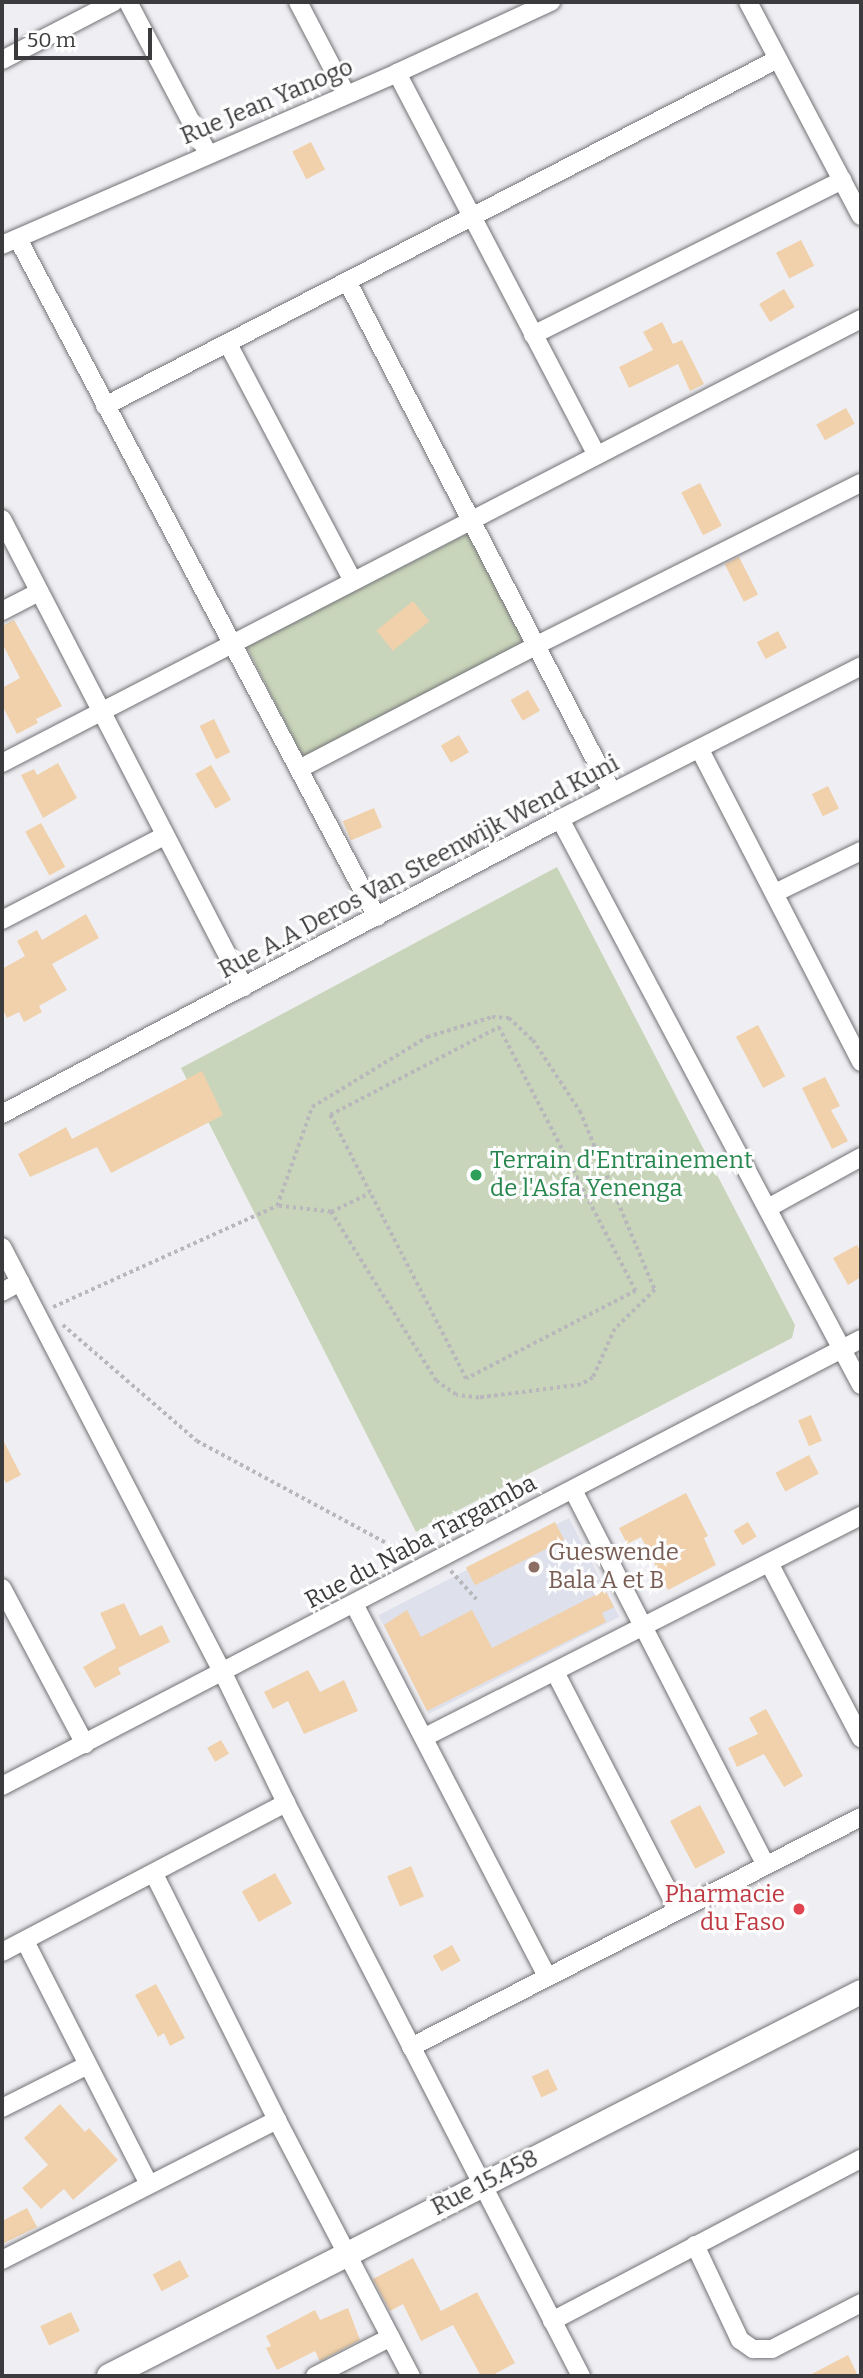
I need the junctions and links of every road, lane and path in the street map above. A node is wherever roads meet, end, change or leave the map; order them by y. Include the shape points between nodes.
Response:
1 (114, 2) edge
2 (128, 2) edge
3 (298, 2) edge
4 (551, 2) edge
5 (748, 2) edge
6 (778, 59) junction
7 (2, 60) edge
8 (397, 73) junction
9 (346, 94) junction
10 (208, 154) junction
11 (842, 180) junction
12 (861, 216) edge
13 (472, 217) junction
14 (10, 242) edge
15 (347, 281) junction
16 (861, 319) edge
17 (533, 335) junction
18 (228, 344) junction
19 (104, 406) junction
20 (597, 455) junction
21 (861, 482) edge
22 (2, 520) edge
23 (471, 520) junction
24 (353, 581) junction
25 (39, 592) junction
26 (2, 611) edge
27 (231, 645) junction
28 (535, 646) junction
29 (861, 666) edge
30 (101, 712) junction
31 (700, 750) junction
32 (2, 763) edge
33 (299, 769) junction
34 (612, 792) junction
35 (560, 819) junction
36 (164, 836) junction
37 (861, 851) edge
38 (775, 893) junction
39 (377, 917) junction
40 (2, 920) edge
41 (244, 987) junction
42 (861, 1062) edge
43 (2, 1114) edge
44 (861, 1157) edge
45 (370, 1193) junction
46 (277, 1206) junction
47 (768, 1208) junction
48 (331, 1212) junction
49 (2, 1247) edge
50 (20, 1282) junction
51 (2, 1292) edge
52 (861, 1339) edge
53 (842, 1348) junction
54 (861, 1385) edge
55 (573, 1490) junction
56 (861, 1516) edge
57 (394, 1547) dead end
58 (440, 1559) junction
59 (769, 1563) junction
60 (2, 1588) edge
61 (476, 1599) dead end
62 (354, 1604) junction
63 (7, 1611) edge
64 (642, 1627) junction
65 (555, 1672) junction
66 (223, 1673) junction
67 (425, 1737) junction
68 (861, 1738) edge
69 (85, 1744) junction
70 (2, 1786) edge
71 (286, 1803) junction
72 (861, 1817) edge
73 (766, 1865) junction
74 (154, 1874) junction
75 (678, 1909) junction
76 (25, 1941) junction
77 (2, 1952) edge
78 (547, 1976) junction
79 (861, 1992) edge
80 (411, 2047) junction
81 (86, 2066) junction
82 (2, 2108) edge
83 (277, 2119) junction
84 (861, 2159) edge
85 (149, 2184) junction
86 (482, 2184) junction
87 (695, 2245) junction
88 (346, 2254) junction
89 (2, 2260) edge
90 (861, 2303) edge
91 (552, 2321) junction
92 (391, 2337) junction
93 (109, 2376) edge
94 (315, 2376) edge
95 (411, 2376) edge
96 (581, 2376) edge

1 - 7 street
2 - 10 street
3 - 9 street
4 - 8 street, Rue Jean Yanogo
5 - 6 street
6 - 11 street
6 - 13 street
8 - 9 street, Rue Jean Yanogo
8 - 13 street
9 - 10 street, Rue Jean Yanogo
10 - 14 street, Rue Jean Yanogo
11 - 12 street
11 - 17 street
13 - 15 street
13 - 17 street
14 - 19 street
15 - 18 street
15 - 23 street
16 - 20 street
17 - 20 street
18 - 19 street
18 - 24 street
19 - 27 street
20 - 23 street
21 - 28 street
22 - 25 street
23 - 24 street
23 - 28 street
24 - 27 street
25 - 26 street
25 - 30 street
27 - 30 street
27 - 33 street
28 - 33 street
28 - 34 street
29 - 31 street, Rue A.A Deros Van Steenwijk Wend Kuni
30 - 32 street
30 - 36 street
31 - 34 street, Rue A.A Deros Van Steenwijk Wend Kuni
31 - 38 street
33 - 39 street
34 - 35 street, Rue A.A Deros Van Steenwijk Wend Kuni
35 - 39 street, Rue A.A Deros Van Steenwijk Wend Kuni
35 - 47 street
36 - 40 street
36 - 41 street
37 - 38 street
38 - 42 street
39 - 41 street, Rue A.A Deros Van Steenwijk Wend Kuni
41 - 43 street, Rue A.A Deros Van Steenwijk Wend Kuni
44 - 47 street
45 - 45 path via 330,1115 499,1027 636,1290 466,1378
45 - 48 path
46 - 48 path
46 - 48 path via 312,1107 427,1037 492,1017 509,1018 534,1040 580,1111 655,1290 615,1329 593,1378 573,1386 479,1398 456,1395 423,1364 377,1281
46 - 57 path via 48,1310 197,1441
47 - 53 street
49 - 50 street
50 - 51 street
50 - 66 street
52 - 53 street, Rue du Naba Targamba
53 - 54 street
53 - 55 street, Rue du Naba Targamba
55 - 58 street, Rue du Naba Targamba
55 - 64 street
56 - 59 street
58 - 61 path
58 - 62 street, Rue du Naba Targamba
59 - 64 street
59 - 68 street
60 - 63 street
62 - 66 street, Rue du Naba Targamba
62 - 67 street
63 - 69 street
64 - 65 street
64 - 73 street
65 - 67 street
65 - 75 street
66 - 69 street, Rue du Naba Targamba
66 - 71 street
67 - 78 street
69 - 70 street, Rue du Naba Targamba
71 - 74 street
71 - 80 street
72 - 73 street
73 - 75 street
74 - 76 street
74 - 83 street
75 - 78 street
76 - 77 street
76 - 81 street
78 - 80 street
79 - 86 main road, Rue 15.458
80 - 86 street
81 - 82 street
81 - 85 street
83 - 85 street
83 - 88 street
84 - 87 street
85 - 89 street
86 - 88 main road, Rue 15.458
86 - 91 street
87 - 90 street via 740,2340 753,2349 772,2349
87 - 91 street
88 - 92 street
88 - 93 main road, Rue 15.458
91 - 96 street
92 - 94 street
92 - 95 street

